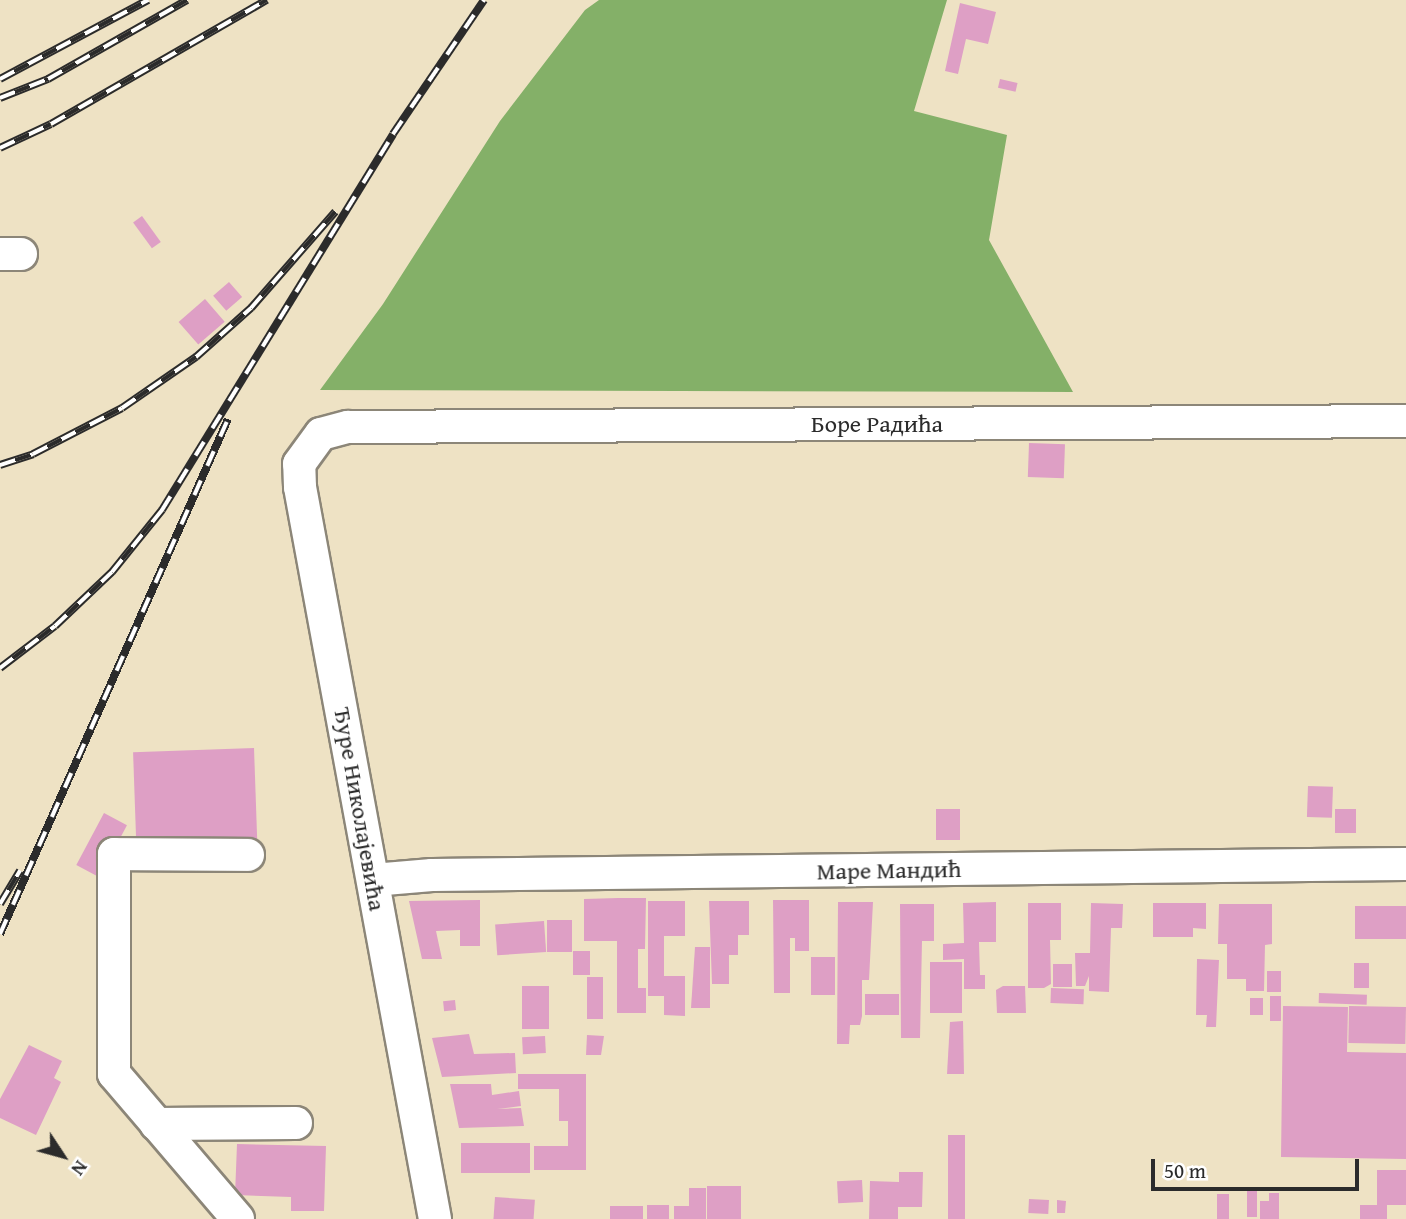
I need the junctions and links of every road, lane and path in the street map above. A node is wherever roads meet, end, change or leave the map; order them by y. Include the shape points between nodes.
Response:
1 (1406, 421) edge
2 (348, 427) joint
3 (248, 855) dead end
4 (1406, 864) edge
5 (373, 880) junction
6 (296, 1123) dead end
7 (156, 1124) junction
8 (238, 1219) edge
9 (435, 1219) edge

1 - 2 street, Боре Радића
2 - 5 street, Ђуре Николајевића via 321,434 299,464
3 - 7 street via 114,854 114,1074
4 - 5 street, Маре Мандић via 432,875
5 - 9 street, Ђуре Николајевића
6 - 7 street
7 - 8 street

